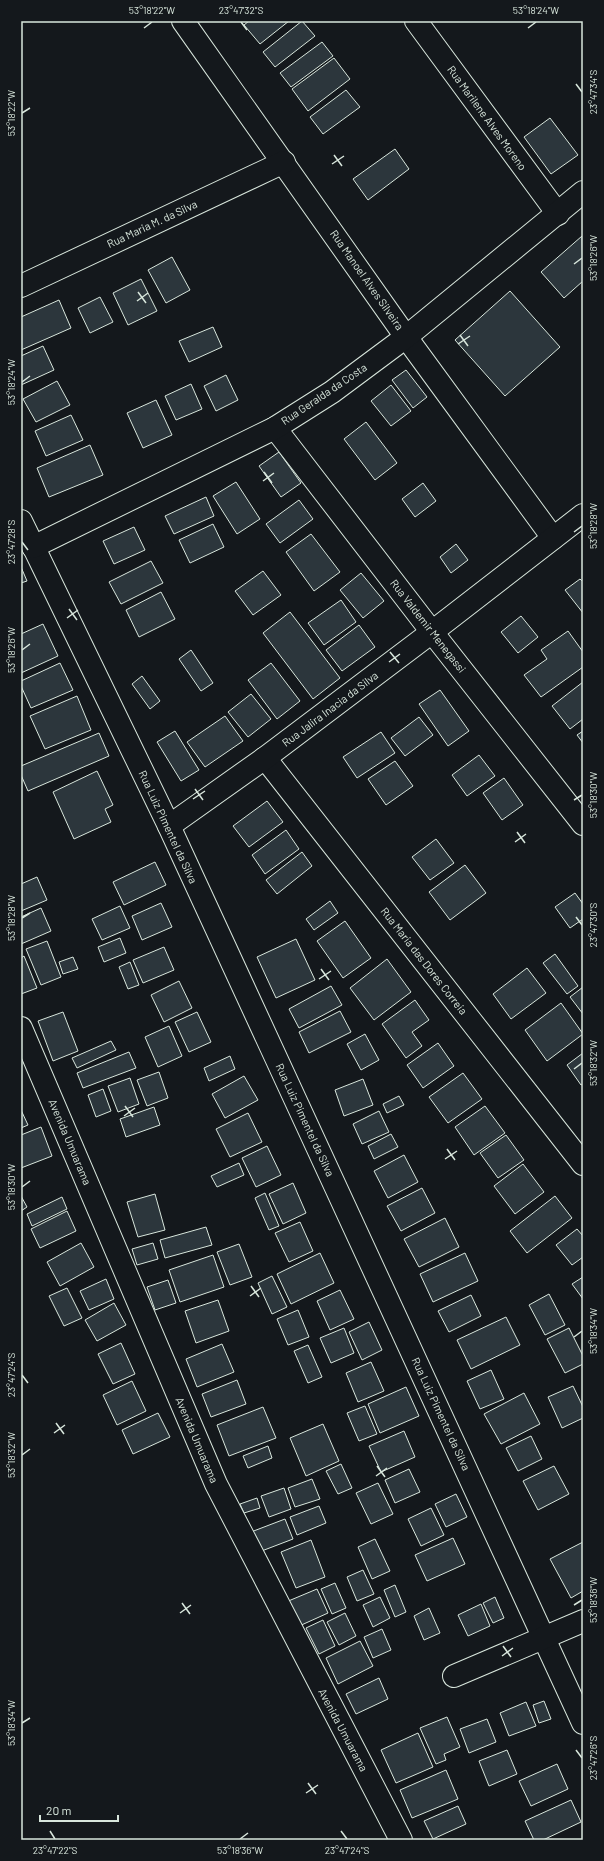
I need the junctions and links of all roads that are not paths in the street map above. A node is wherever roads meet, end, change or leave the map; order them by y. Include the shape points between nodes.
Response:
1 (183, 21) edge
2 (416, 21) edge
3 (284, 162) junction
4 (583, 192) edge
5 (558, 214) junction
6 (21, 286) edge
7 (406, 337) junction
8 (275, 428) junction
9 (583, 515) edge
10 (21, 521) edge
11 (553, 538) junction
12 (33, 547) junction
13 (432, 632) junction
14 (265, 758) junction
15 (583, 824) edge
16 (169, 826) junction
17 (21, 1028) edge
18 (583, 1164) edge
19 (583, 1621) edge
20 (545, 1638) junction
21 (454, 1676) dead end
22 (583, 1723) edge
23 (401, 1840) edge

1 - 3 street, Rua Manoel Alves Silveira
2 - 5 street, Rua Marilene Alves Moreno
3 - 6 street, Rua Maria M. da Silva
3 - 7 street, Rua Manoel Alves Silveira
4 - 5 street, Rua Geralda da Costa
5 - 7 street, Rua Geralda da Costa
7 - 8 street, Rua Geralda da Costa via 332,392
7 - 11 street, Rua Manoel Alves Silveira
8 - 12 street, Rua Geralda da Costa
8 - 13 street, Rua Valdemir Menegassi
9 - 11 street, Rua Jalira Inacia da Silva
10 - 12 street, Rua Luiz Pimentel da Silva
11 - 13 street, Rua Jalira Inacia da Silva
12 - 16 street, Rua Luiz Pimentel da Silva
13 - 14 street, Rua Jalira Inacia da Silva
13 - 15 street, Rua Valdemir Menegassi
14 - 16 street, Rua Jalira Inacia da Silva
14 - 18 street, Rua Maria das Dores Correia
16 - 20 street, Rua Luiz Pimentel da Silva
17 - 23 street, Avenida Umuarama via 216,1484
19 - 20 street
20 - 21 street
20 - 22 street, Rua Luiz Pimentel da Silva

